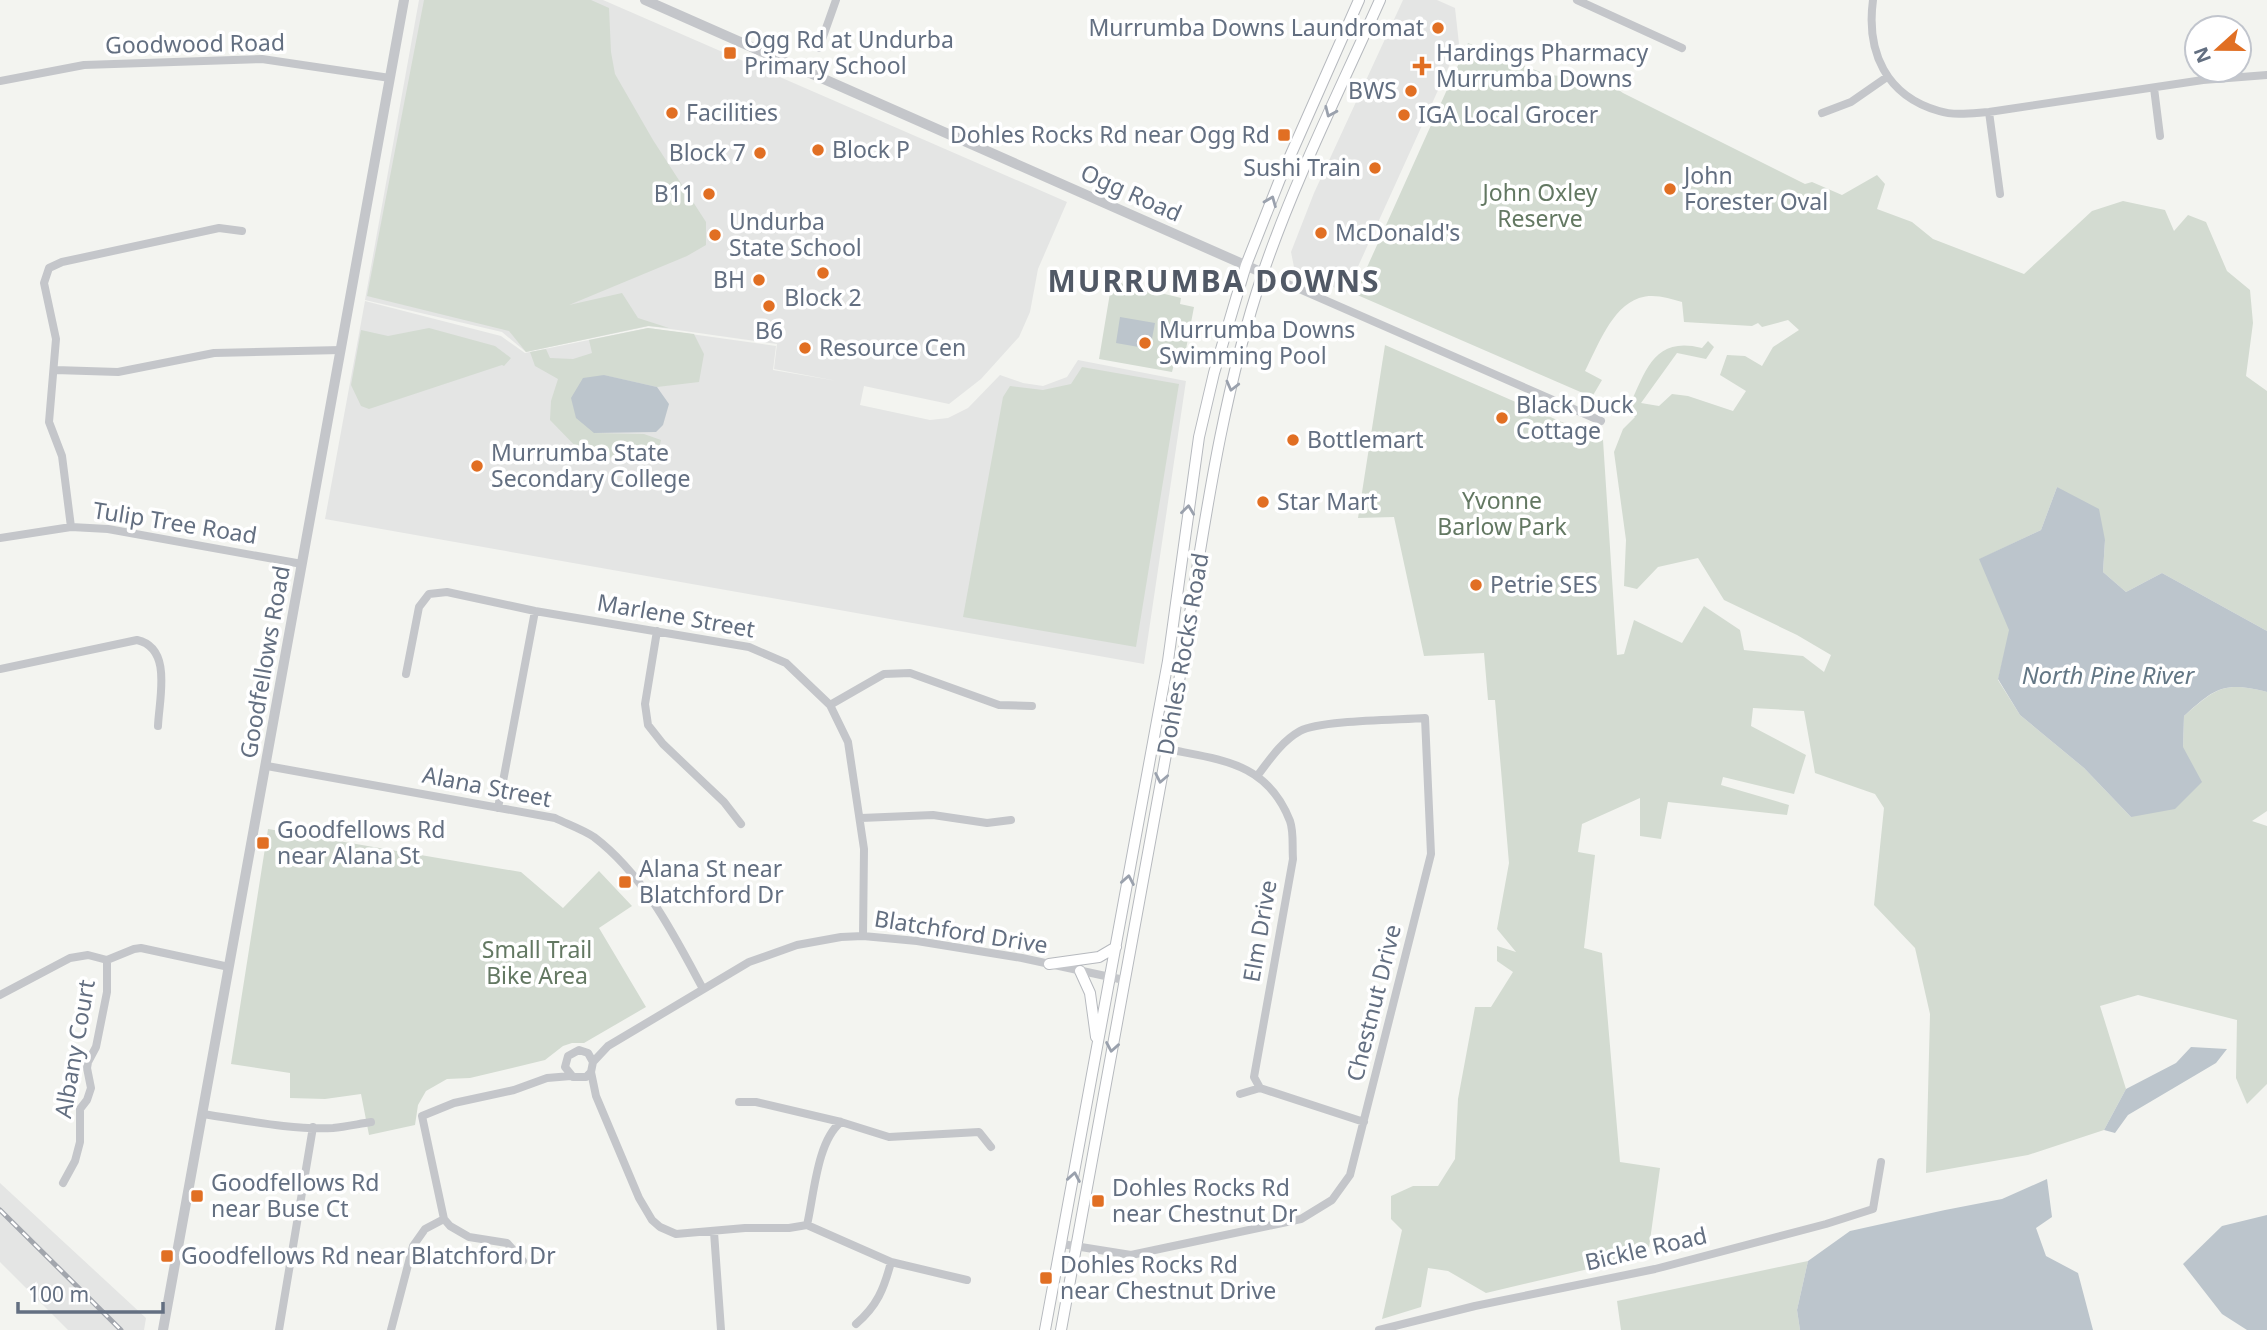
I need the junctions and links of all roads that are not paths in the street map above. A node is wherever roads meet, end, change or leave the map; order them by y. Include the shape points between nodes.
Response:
1 (404, 0) edge
2 (645, 0) edge
3 (836, 0) edge
4 (1359, 0) edge
5 (1380, 0) edge
6 (1577, 0) edge
7 (1873, 0) edge
8 (818, 48) dead end
9 (1682, 48) dead end
10 (2267, 75) edge
11 (1887, 77) junction
12 (390, 78) junction
13 (0, 81) edge
14 (2154, 89) junction
15 (1989, 112) junction
16 (1822, 113) dead end
17 (2160, 136) dead end
18 (2000, 194) dead end
19 (242, 231) dead end
20 (1246, 265) junction
21 (1263, 273) junction
22 (341, 349) junction
23 (55, 370) junction
24 (1601, 421) dead end
25 (71, 527) junction
26 (0, 538) edge
27 (302, 564) junction
28 (535, 611) junction
29 (657, 631) junction
30 (0, 669) edge
31 (406, 674) dead end
32 (830, 705) junction
33 (1032, 706) dead end
34 (158, 726) dead end
35 (1167, 749) junction
36 (267, 766) junction
37 (1258, 775) junction
38 (498, 808) junction
39 (860, 818) junction
40 (1011, 820) dead end
41 (741, 824) dead end
42 (863, 936) junction
43 (1116, 947) junction
44 (107, 961) junction
45 (1049, 964) junction
46 (229, 967) junction
47 (1080, 971) junction
48 (1111, 977) junction
49 (1124, 980) junction
50 (703, 989) junction
51 (0, 995) edge
52 (608, 1046) junction
53 (1097, 1051) junction
54 (585, 1052) junction
55 (593, 1062) junction
56 (565, 1064) junction
57 (592, 1072) junction
58 (575, 1077) junction
59 (547, 1078) junction
60 (1260, 1088) junction
61 (1240, 1094) dead end
62 (596, 1096) junction
63 (739, 1102) dead end
64 (202, 1114) junction
65 (371, 1122) dead end
66 (841, 1122) junction
67 (1364, 1122) junction
68 (313, 1127) junction
69 (991, 1147) dead end
70 (1881, 1162) dead end
71 (63, 1183) dead end
72 (444, 1219) junction
73 (807, 1225) junction
74 (714, 1232) junction
75 (1062, 1244) junction
76 (1076, 1246) junction
77 (523, 1261) dead end
78 (891, 1262) junction
79 (967, 1280) dead end
80 (856, 1324) dead end
81 (163, 1330) edge
82 (279, 1330) edge
83 (391, 1330) edge
84 (721, 1330) edge
85 (1045, 1330) edge
86 (1061, 1330) edge
87 (1379, 1330) edge

1 - 12 street, Goodfellows Road
2 - 20 street, Ogg Road
3 - 8 street
20 -> 4 main road, Dohles Rocks Road
5 -> 21 main road, Dohles Rocks Road
6 - 9 street
7 - 11 street via 1871,36
10 - 14 street
11 - 15 street via 1920,104 1941,112
11 - 16 street via 1851,102
12 - 13 street, Goodwood Road via 262,58 84,65
12 - 22 street, Goodfellows Road
14 - 15 street
14 - 17 street
15 - 18 street
19 - 23 street via 219,228 49,268 44,283 55,333
20 - 21 street, Ogg Road
43 -> 20 main road, Dohles Rocks Road via 1168,661 1199,437
21 - 24 street, Ogg Road
21 -> 35 main road, Dohles Rocks Road via 1222,427
22 - 23 street via 214,353 118,372
22 - 27 street, Goodfellows Road
23 - 25 street via 49,422 62,456
25 - 26 street, Tulip Tree Road
25 - 27 street, Tulip Tree Road via 108,529
27 - 36 street, Goodfellows Road
28 - 29 street, Marlene Street
28 - 31 street, Marlene Street via 447,592 429,594 419,607
28 - 38 street
29 - 32 street, Marlene Street via 769,654 786,663
29 - 41 street via 645,704 648,725
30 - 34 street via 137,640 148,642 156,651 160,671
32 - 33 street via 884,674 910,673 999,705
32 - 39 street, Marlene Street via 848,742
35 - 37 street, Elm Drive via 1232,762
35 -> 49 main road, Dohles Rocks Road
36 - 38 street, Alana Street
36 - 46 street, Goodfellows Road
37 - 60 street, Elm Drive via 1290,823 1293,859 1254,1077
37 - 67 street, Chestnut Drive via 1276,750 1301,730 1425,718 1431,853
38 - 50 street, Alana Street via 555,818 592,836 626,867 668,923
39 - 40 street via 933,815 987,823
39 - 42 street, Marlene Street
42 - 45 street, Blatchford Drive
42 - 50 street, Blatchford Drive via 780,950 733,969
43 - 45 main road via 1099,957
43 - 48 main road, Dohles Rocks Road
44 - 46 street via 141,948
44 - 51 street via 88,955 70,958
44 - 71 street, Albany Court via 107,992 87,1068 91,1088 80,1109 75,1161
45 - 47 street, Blatchford Drive
46 - 64 street, Goodfellows Road
47 - 48 street, Blatchford Drive
47 - 53 main road via 1090,993
48 - 49 street, Blatchford Drive
48 - 53 main road, Dohles Rocks Road
49 -> 76 main road, Dohles Rocks Road
50 - 52 street, Blatchford Drive
52 - 54 street, Blatchford Drive
52 - 55 street, Blatchford Drive
75 -> 53 main road, Dohles Rocks Road
54 - 55 street
54 - 56 street via 570,1054
55 - 57 street
56 - 58 street
56 - 59 street
57 - 58 street
57 - 62 street
58 - 59 street
58 - 62 street
59 - 72 street via 422,1116
60 - 61 street
60 - 67 street
62 - 74 street via 652,1220 676,1234
63 - 66 street
64 - 68 street
64 - 81 street, Goodfellows Road
65 - 68 street
66 - 69 street via 888,1136 979,1132
66 - 73 street via 824,1144
67 - 76 street, Chestnut Drive via 1350,1175 1332,1200 1301,1219 1131,1255
68 - 82 street
70 - 87 street, Bickle Road via 1873,1209 1656,1269
72 - 77 street via 468,1237 507,1243
72 - 83 street via 425,1229 413,1246
73 - 74 street
73 - 78 street
74 - 84 street
75 - 76 street, Chestnut Drive
75 - 85 main road, Dohles Rocks Road
76 - 86 main road, Dohles Rocks Road
78 - 79 street
78 - 80 street via 872,1310

